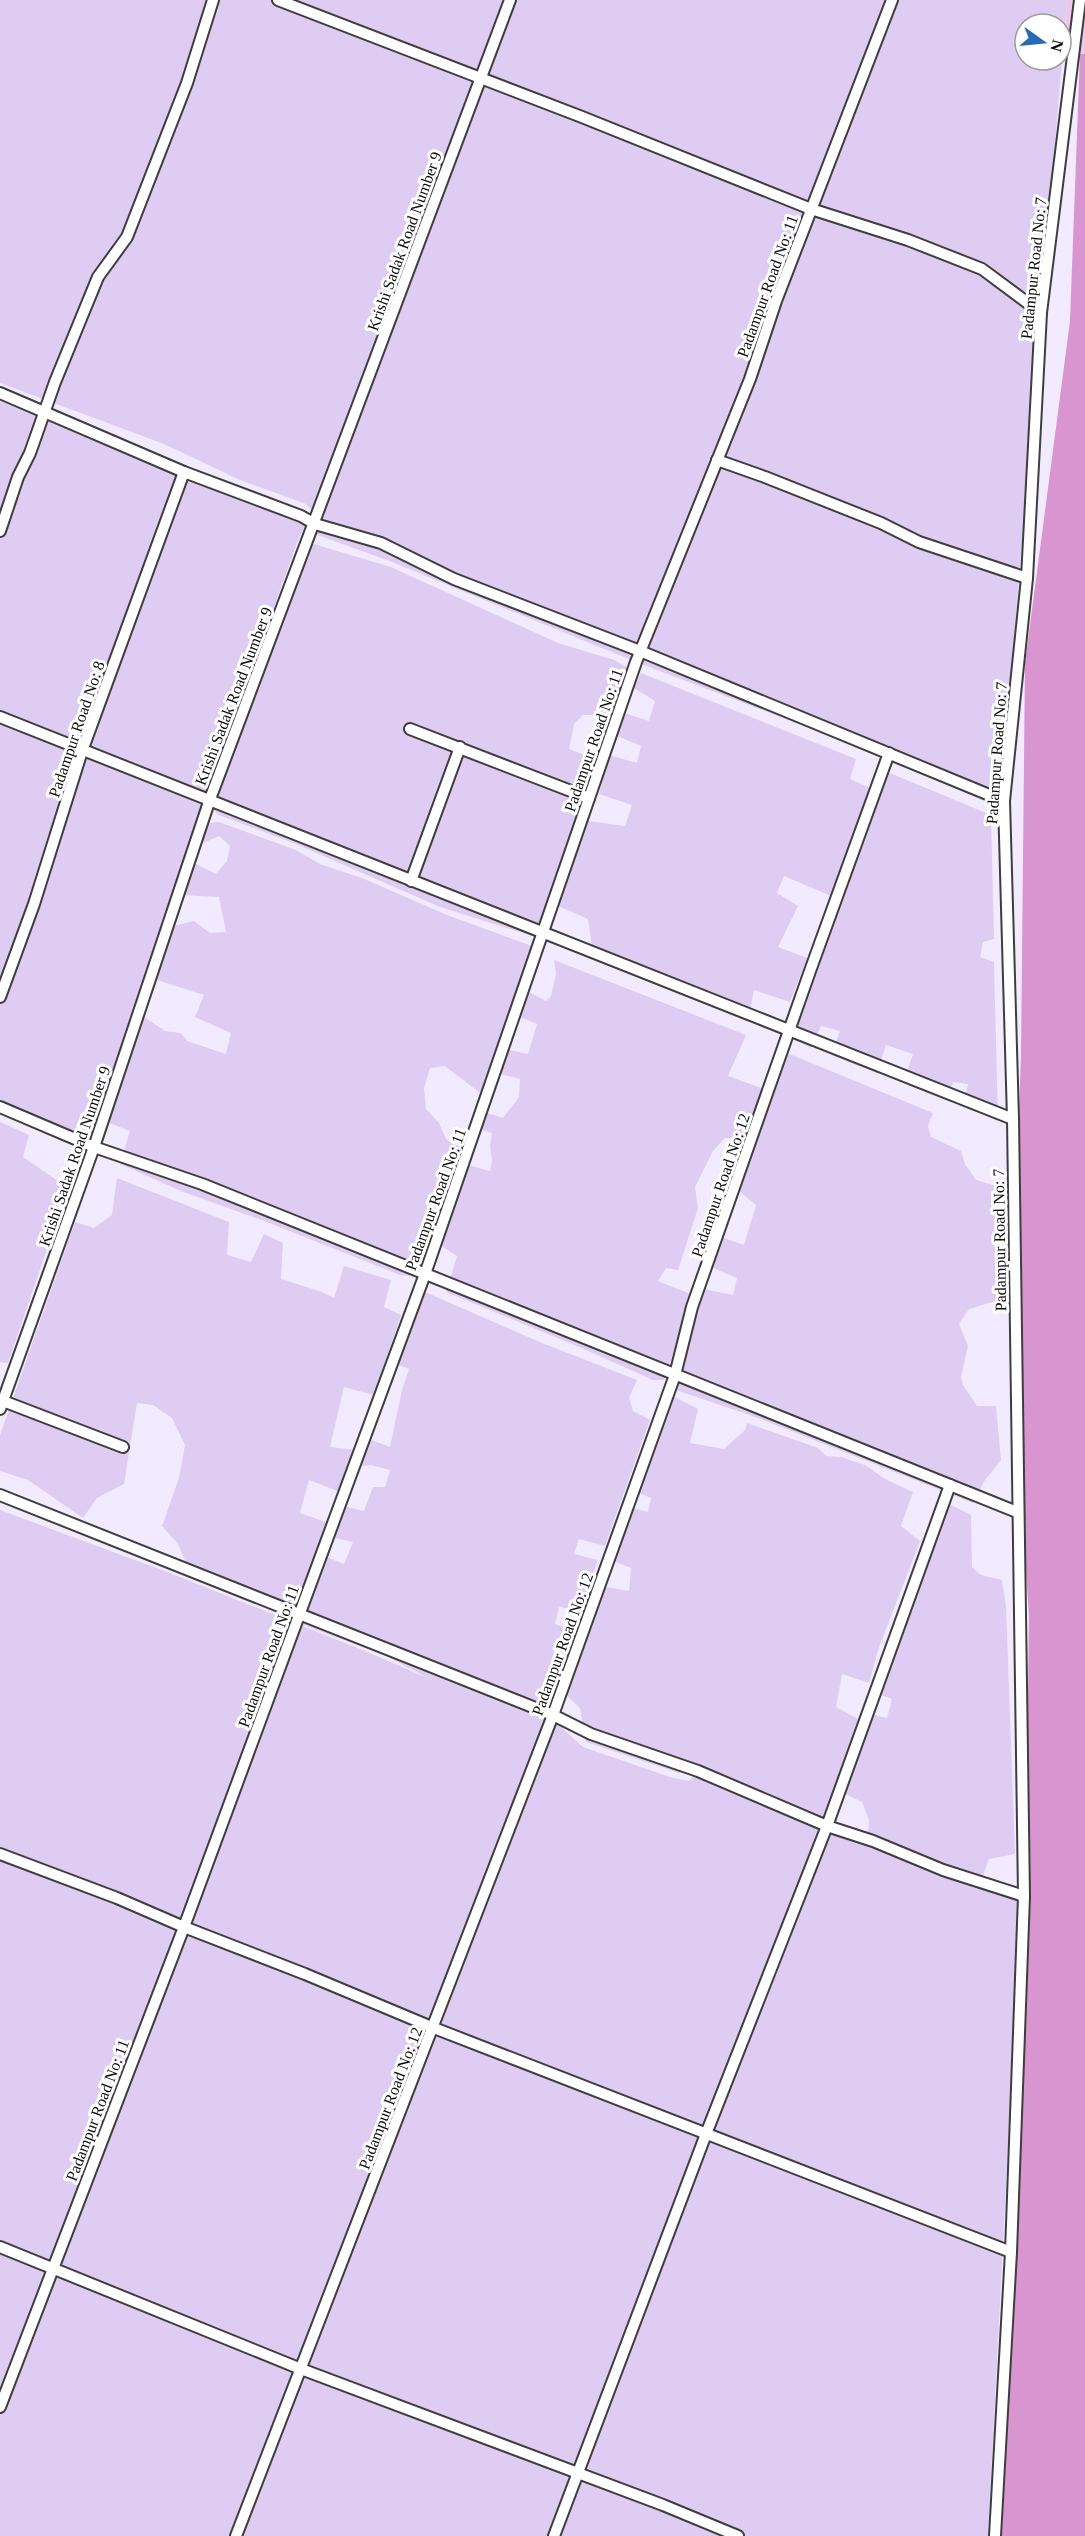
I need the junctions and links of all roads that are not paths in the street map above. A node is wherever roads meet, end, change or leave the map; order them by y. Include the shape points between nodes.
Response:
1 (213, 0) edge
2 (278, 0) edge
3 (510, 0) edge
4 (892, 0) edge
5 (1080, 0) edge
6 (480, 78) junction
7 (811, 209) junction
8 (1041, 313) junction
9 (0, 393) edge
10 (44, 411) junction
11 (717, 460) junction
12 (184, 472) junction
13 (315, 524) junction
14 (0, 531) edge
15 (1027, 578) junction
16 (640, 651) junction
17 (0, 717) edge
18 (410, 729) dead end
19 (460, 747) junction
20 (82, 751) junction
21 (890, 753) junction
22 (589, 798) junction
23 (210, 799) junction
24 (1004, 801) junction
25 (411, 880) junction
26 (543, 932) junction
27 (0, 997) edge
28 (790, 1031) junction
29 (0, 1107) edge
30 (1013, 1119) junction
31 (94, 1147) junction
32 (424, 1274) junction
33 (675, 1375) junction
34 (2, 1405) edge
35 (123, 1447) dead end
36 (950, 1485) junction
37 (0, 1495) edge
38 (1017, 1512) junction
39 (300, 1616) junction
40 (553, 1715) junction
41 (827, 1826) junction
42 (0, 1854) edge
43 (1024, 1896) junction
44 (184, 1928) junction
45 (434, 2028) junction
46 (706, 2134) junction
47 (0, 2247) edge
48 (1011, 2252) junction
49 (52, 2268) junction
50 (301, 2369) junction
51 (0, 2407) edge
52 (578, 2473) junction
53 (236, 2536) edge
54 (554, 2536) edge
55 (738, 2536) edge
56 (995, 2536) edge

1 - 10 street via 187,83 127,237 98,277
2 - 6 street
3 - 6 street, Krishi Sadak Road Number 9
4 - 7 street, Padampur Road No: 11
5 - 8 street, Padampur Road No: 7
6 - 7 street
6 - 13 street, Krishi Sadak Road Number 9
7 - 8 street via 982,269
7 - 11 street, Padampur Road No: 11
8 - 15 street, Padampur Road No: 7
9 - 10 street
10 - 12 street
10 - 14 street
11 - 15 street via 881,523 919,542
11 - 16 street, Padampur Road No: 11
12 - 13 street
12 - 20 street, Padampur Road No: 8
13 - 16 street via 381,543 454,579
13 - 23 street, Krishi Sadak Road Number 9
15 - 24 street, Padampur Road No: 7
16 - 21 street
16 - 22 street, Padampur Road No: 11
17 - 20 street
18 - 19 street
19 - 22 street
19 - 25 street
20 - 23 street
20 - 27 street, Padampur Road No: 8
21 - 24 street
21 - 28 street, Padampur Road No: 12
22 - 26 street, Padampur Road No: 11
23 - 25 street
23 - 31 street, Krishi Sadak Road Number 9
24 - 30 street, Padampur Road No: 7
25 - 26 street
26 - 28 street
26 - 32 street, Padampur Road No: 11
28 - 30 street
28 - 33 street, Padampur Road No: 12 via 693,1308
29 - 31 street
30 - 38 street, Padampur Road No: 7
31 - 32 street via 202,1184
31 - 34 street, Krishi Sadak Road Number 9
32 - 33 street
32 - 39 street, Padampur Road No: 11
33 - 36 street
33 - 40 street, Padampur Road No: 12
34 - 35 street
36 - 38 street
36 - 41 street
37 - 39 street
38 - 43 street, Padampur Road No: 7
39 - 40 street
39 - 44 street, Padampur Road No: 11
40 - 41 street via 591,1734 699,1771
40 - 45 street, Padampur Road No: 12
41 - 43 street
41 - 46 street
42 - 44 street
43 - 48 street, Padampur Road No: 7
44 - 45 street
44 - 49 street, Padampur Road No: 11
45 - 46 street
45 - 50 street, Padampur Road No: 12
46 - 48 street
46 - 52 street
47 - 49 street
48 - 56 street, Padampur Road No: 7
49 - 50 street
49 - 51 street, Padampur Road No: 11
50 - 52 street
50 - 53 street, Padampur Road No: 12
52 - 54 street
52 - 55 street

